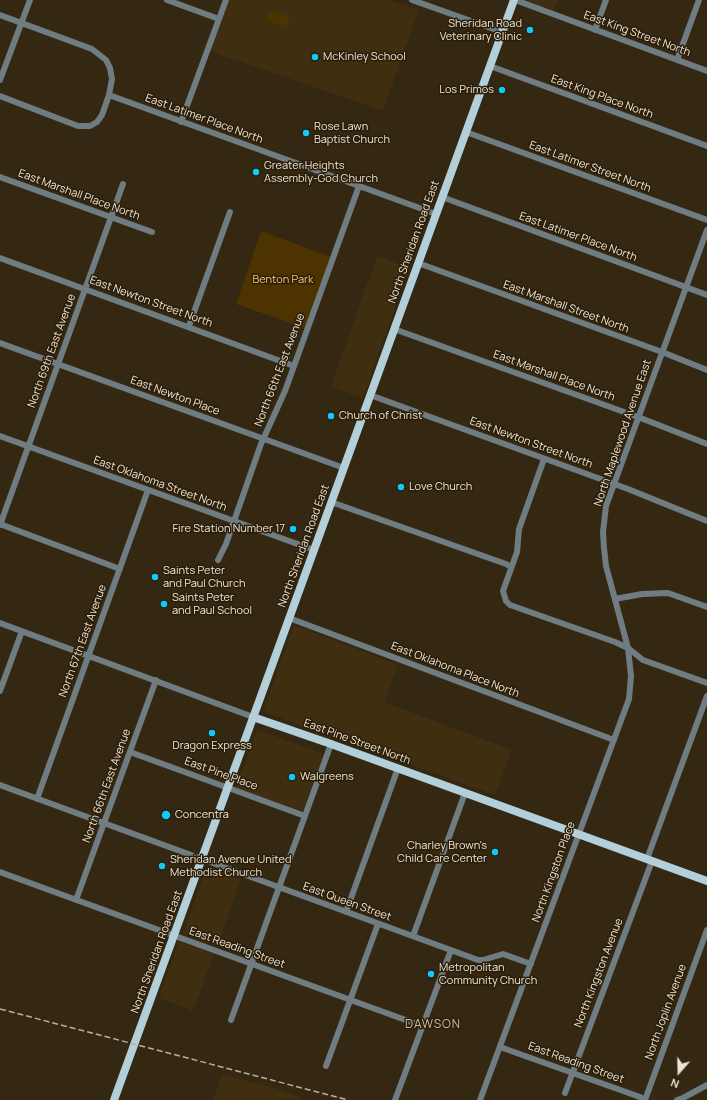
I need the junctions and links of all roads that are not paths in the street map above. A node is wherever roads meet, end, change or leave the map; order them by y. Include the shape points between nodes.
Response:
1 (30, 0) edge
2 (167, 0) edge
3 (226, 0) edge
4 (412, 0) edge
5 (514, 0) edge
6 (606, 0) edge
7 (699, 0) edge
8 (0, 15) edge
9 (219, 19) junction
10 (21, 22) junction
11 (595, 30) junction
12 (502, 32) junction
13 (677, 60) junction
14 (490, 66) junction
15 (707, 71) edge
16 (0, 80) edge
17 (0, 96) edge
18 (109, 96) junction
19 (182, 122) junction
20 (466, 132) junction
21 (707, 146) edge
22 (0, 177) edge
23 (123, 184) dead end
24 (359, 186) junction
25 (442, 197) junction
26 (230, 212) dead end
27 (436, 214) junction
28 (112, 218) junction
29 (707, 220) edge
30 (707, 230) edge
31 (152, 232) dead end
32 (0, 258) edge
33 (418, 263) junction
34 (687, 287) junction
35 (86, 289) junction
36 (707, 295) edge
37 (189, 326) junction
38 (394, 329) junction
39 (0, 342) edge
40 (662, 352) junction
41 (59, 364) junction
42 (294, 366) junction
43 (707, 370) edge
44 (370, 395) junction
45 (638, 418) junction
46 (0, 436) edge
47 (264, 439) junction
48 (707, 444) edge
49 (28, 446) junction
50 (544, 459) junction
51 (344, 468) junction
52 (614, 484) junction
53 (148, 490) junction
54 (331, 502) junction
55 (234, 521) junction
56 (707, 521) edge
57 (0, 524) edge
58 (314, 550) junction
59 (218, 560) dead end
60 (511, 568) junction
61 (120, 569) junction
62 (615, 599) junction
63 (707, 607) edge
64 (289, 618) junction
65 (0, 623) edge
66 (22, 631) junction
67 (628, 648) junction
68 (89, 655) junction
69 (156, 680) junction
70 (707, 683) edge
71 (0, 690) edge
72 (707, 696) edge
73 (253, 717) junction
74 (614, 740) junction
75 (331, 744) junction
76 (130, 752) junction
77 (398, 768) junction
78 (0, 785) edge
79 (227, 788) junction
80 (465, 793) junction
81 (37, 799) junction
82 (305, 816) junction
83 (104, 824) junction
84 (579, 834) junction
85 (202, 859) junction
86 (650, 860) junction
87 (0, 872) edge
88 (707, 881) edge
89 (279, 888) junction
90 (76, 900) junction
91 (346, 912) junction
92 (378, 924) junction
93 (707, 930) edge
94 (174, 936) junction
95 (413, 936) junction
96 (451, 950) junction
97 (251, 963) junction
98 (531, 964) junction
99 (350, 999) junction
100 (231, 1020) dead end
101 (422, 1026) junction
102 (500, 1047) junction
103 (326, 1066) dead end
104 (573, 1073) junction
105 (707, 1085) edge
106 (565, 1093) dead end
107 (114, 1100) edge
108 (395, 1100) edge
109 (480, 1100) edge
110 (645, 1100) edge
111 (677, 1100) edge

1 - 10 street
2 - 9 street
3 - 9 street
4 - 12 street
5 - 11 street, East King Street North
5 - 12 main road, North Sheridan Road East
6 - 11 street
7 - 13 street
8 - 10 street
9 - 19 street
10 - 16 street
10 - 18 street via 97,52 106,60 112,72
11 - 13 street, East King Street North
12 - 14 main road, North Sheridan Road East
13 - 15 street, East King Street North
14 - 20 main road, North Sheridan Road East
14 - 21 street, East King Place North
17 - 18 street via 84,127 94,125 100,118
18 - 19 street, East Latimer Place North
19 - 24 street, East Latimer Place North
20 - 25 main road, North Sheridan Road East
20 - 29 street, East Latimer Street North
22 - 28 street, East Marshall Place North
23 - 28 street, North 69th East Avenue
24 - 27 street, East Latimer Place North
24 - 42 street, North 66th East Avenue
25 - 27 main road, North Sheridan Road East
25 - 34 street, East Latimer Place North
26 - 37 street
27 - 33 main road, North Sheridan Road East
28 - 31 street, East Marshall Place North
28 - 35 street, North 69th East Avenue
30 - 34 street, North Maplewood Avenue East
32 - 35 street, East Newton Street North
33 - 38 main road, North Sheridan Road East
33 - 40 street, East Marshall Street North
34 - 36 street, East Latimer Place North
34 - 40 street, North Maplewood Avenue East
35 - 37 street, East Newton Street North
35 - 41 street, North 69th East Avenue
37 - 42 street, East Newton Street North
38 - 44 main road, North Sheridan Road East
38 - 45 street, East Marshall Place North
39 - 41 street, East Newton Place
40 - 43 street, East Marshall Street North
40 - 45 street, North Maplewood Avenue East
41 - 47 street, East Newton Place
41 - 49 street, North 69th East Avenue
42 - 47 street, North 66th East Avenue
44 - 50 street, East Newton Street North
44 - 51 main road, North Sheridan Road East
45 - 48 street, East Marshall Place North
45 - 52 street, North Maplewood Avenue East
46 - 49 street, East Oklahoma Street North
47 - 51 street, East Newton Place
47 - 55 street, North 66th East Avenue
49 - 53 street, East Oklahoma Street North
49 - 57 street, North 69th East Avenue
50 - 52 street, East Newton Street North
50 - 60 street via 519,529 517,552
51 - 54 main road, North Sheridan Road East
52 - 56 street, East Newton Street North
52 - 62 street, North Maplewood Avenue East via 606,506 603,532 606,566
53 - 55 street, East Oklahoma Street North
53 - 61 street, North 67th East Avenue
54 - 58 main road, North Sheridan Road East
54 - 60 street via 506,564
55 - 58 street, East Oklahoma Street North
55 - 59 street, North 66th East Avenue
57 - 61 street
58 - 64 main road, North Sheridan Road East
60 - 67 street via 503,591 510,604
61 - 68 street, North 67th East Avenue
62 - 63 street via 668,593
62 - 67 street, North Maplewood Avenue East
64 - 73 main road, North Sheridan Road East
64 - 74 street, East Oklahoma Place North
65 - 66 street, East Pine Street North
66 - 68 street, East Pine Street North
66 - 71 street
67 - 70 street via 643,660
67 - 74 street, North Kingston Place via 631,676 629,699
68 - 69 street, East Pine Street North
68 - 81 street, North 67th East Avenue
69 - 73 street, East Pine Street North
69 - 76 street, North 66th East Avenue
72 - 86 street, North Kingston Avenue
73 - 75 main road, East Pine Street North
73 - 79 main road, North Sheridan Road East
74 - 84 street, North Kingston Place
75 - 77 main road, East Pine Street North
75 - 82 street
76 - 79 street, East Pine Place
76 - 83 street, North 66th East Avenue
77 - 80 main road, East Pine Street North
77 - 91 street
78 - 81 street, East Queen Street
79 - 82 street, East Pine Place
79 - 85 main road, North Sheridan Road East
80 - 84 main road, East Pine Street North
80 - 95 street
81 - 83 street, East Queen Street
82 - 89 street
83 - 85 street, East Queen Street
83 - 90 street, North 66th East Avenue
84 - 86 main road, East Pine Street North
84 - 98 street, North Kingston Place
85 - 89 street, East Queen Street
85 - 94 main road, North Sheridan Road East
86 - 88 main road, East Pine Street North
86 - 104 street, North Kingston Avenue
87 - 90 street, East Reading Street
89 - 91 street, East Queen Street
89 - 97 street
90 - 94 street, East Reading Street
91 - 92 street, East Queen Street
92 - 95 street, East Queen Street
92 - 99 street
93 - 110 street, North Joplin Avenue
94 - 97 street, East Reading Street
94 - 107 main road, North Sheridan Road East
95 - 96 street, East Queen Street
96 - 98 street, East Queen Street via 480,960 503,954
96 - 101 street
97 - 99 street, East Reading Street
97 - 100 street
98 - 102 street, North Kingston Place
99 - 101 street, East Reading Street
99 - 103 street
101 - 108 street
102 - 104 street, East Reading Street
102 - 109 street, North Kingston Place
104 - 106 street, North Kingston Avenue
104 - 110 street, East Reading Street
105 - 111 street

